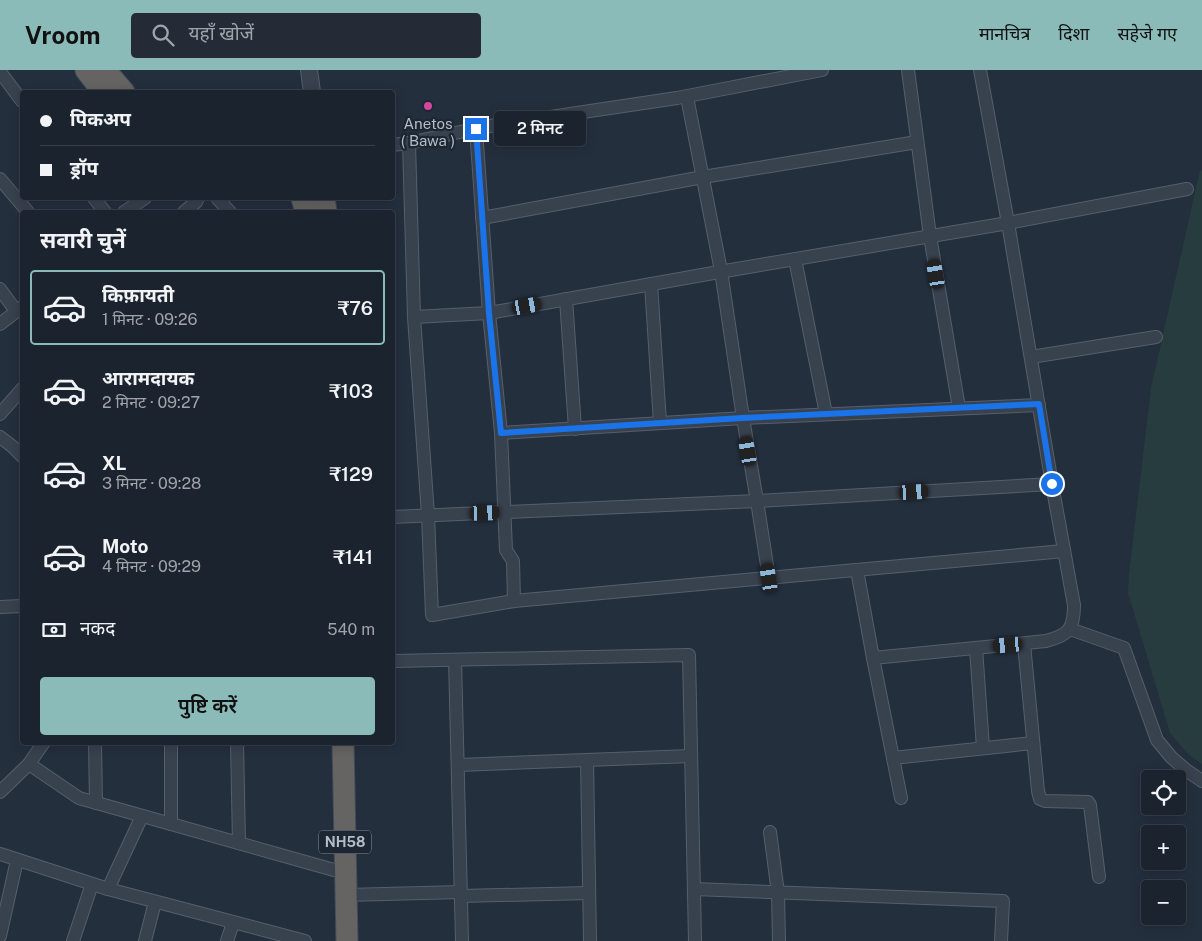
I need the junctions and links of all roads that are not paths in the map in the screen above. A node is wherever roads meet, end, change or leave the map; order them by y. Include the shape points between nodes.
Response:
1 (86, 70) edge
2 (105, 70) edge
3 (301, 70) edge
4 (309, 70) edge
5 (822, 70) edge
6 (908, 70) edge
7 (980, 70) edge
8 (0, 72) edge
9 (101, 90) edge
10 (122, 90) edge
11 (301, 90) edge
12 (312, 90) edge
13 (687, 96) junction
14 (20, 98) edge
15 (476, 129) junction
16 (916, 142) junction
17 (409, 143) junction
18 (395, 145) edge
19 (702, 177) junction
20 (0, 179) edge
21 (1187, 188) dead end
22 (142, 200) edge
23 (197, 200) edge
24 (219, 200) edge
25 (26, 210) edge
26 (127, 210) edge
27 (186, 210) edge
28 (228, 210) edge
29 (482, 218) junction
30 (1008, 223) junction
31 (930, 236) junction
32 (795, 259) junction
33 (721, 271) junction
34 (651, 284) junction
35 (0, 289) edge
36 (566, 300) junction
37 (19, 309) edge
38 (489, 313) junction
39 (414, 317) junction
40 (0, 324) edge
41 (1156, 337) dead end
42 (1031, 357) junction
43 (20, 391) edge
44 (1039, 404) junction
45 (959, 408) junction
46 (0, 414) edge
47 (826, 414) junction
48 (742, 418) junction
49 (660, 423) junction
50 (574, 428) junction
51 (501, 433) junction
52 (0, 437) edge
53 (20, 454) edge
54 (1052, 484) junction
55 (757, 501) junction
56 (504, 512) junction
57 (428, 515) junction
58 (395, 517) edge
59 (1064, 551) junction
60 (857, 570) junction
61 (769, 578) junction
62 (514, 600) junction
63 (20, 606) edge
64 (0, 607) edge
65 (1070, 629) junction
66 (1024, 644) junction
67 (976, 648) junction
68 (873, 658) junction
69 (455, 660) junction
70 (395, 661) edge
71 (1034, 743) junction
72 (42, 745) edge
73 (95, 745) edge
74 (171, 745) edge
75 (237, 745) edge
76 (331, 745) edge
77 (343, 745) edge
78 (983, 748) junction
79 (691, 756) junction
80 (893, 758) junction
81 (587, 760) junction
82 (29, 764) junction
83 (458, 765) junction
84 (1202, 781) edge
85 (0, 792) edge
86 (902, 798) dead end
87 (96, 803) junction
88 (142, 816) junction
89 (171, 824) junction
90 (770, 832) dead end
91 (239, 843) junction
92 (0, 854) edge
93 (17, 860) junction
94 (334, 870) junction
95 (1099, 877) dead end
96 (92, 884) junction
97 (108, 889) junction
98 (694, 889) junction
99 (589, 893) junction
100 (778, 893) junction
101 (461, 894) junction
102 (346, 895) junction
103 (155, 902) junction
104 (233, 923) junction
105 (0, 936) edge
106 (72, 941) edge
107 (145, 941) edge
108 (227, 941) edge
109 (305, 941) edge
110 (335, 941) edge
111 (347, 941) edge
112 (462, 941) edge
113 (590, 941) edge
114 (695, 941) edge
115 (779, 941) edge
116 (1001, 941) edge

1 - 9 highway
2 - 10 highway
3 - 11 street
4 - 12 street
5 - 13 street
6 - 16 street
7 - 30 street
8 - 14 street
13 - 15 street
13 - 19 street
15 - 17 street
15 - 29 street
16 - 19 street
16 - 31 street
17 - 18 street
17 - 39 street
19 - 29 street
19 - 33 street
20 - 25 street
21 - 30 street
22 - 26 street
23 - 27 street
24 - 28 street
29 - 38 street
30 - 31 street
30 - 42 street
31 - 32 street
31 - 45 street
32 - 33 street
32 - 47 street
33 - 34 street
33 - 48 street
34 - 36 street
34 - 49 street
35 - 37 street
36 - 38 street
36 - 50 street
37 - 40 street
38 - 39 street
38 - 51 street
39 - 57 street
41 - 42 street
42 - 44 street
43 - 46 street
44 - 45 street
44 - 54 street
45 - 47 street
47 - 48 street
48 - 49 street
48 - 55 street
49 - 50 street
50 - 51 street
51 - 56 street
52 - 53 street
54 - 55 street
54 - 59 street
55 - 56 street
55 - 61 street
56 - 57 street
56 - 62 street via 506,550 513,561
57 - 58 street
57 - 62 street via 432,615
59 - 60 street
59 - 65 street via 1074,604
60 - 61 street
60 - 68 street
61 - 62 street
63 - 64 street
65 - 66 street via 1060,637
65 - 84 street via 1124,648 1157,740 1171,757
66 - 67 street
66 - 71 street
67 - 68 street
67 - 78 street
68 - 80 street
69 - 70 street
69 - 79 street via 688,654
69 - 83 street
71 - 78 street
71 - 95 street via 1040,799 1082,801 1090,805
72 - 82 street
73 - 87 street
74 - 89 street
75 - 91 street
76 - 94 highway, NH58
77 - 102 highway, NH58
78 - 80 street
79 - 81 street
79 - 98 street
80 - 86 street
81 - 83 street
81 - 99 street
82 - 85 street
82 - 87 street via 79,798
83 - 101 street
87 - 88 street
88 - 89 street
88 - 97 street
89 - 91 street
90 - 100 street
91 - 94 street
92 - 93 street
93 - 96 street
93 - 105 street
94 - 110 highway, NH58
96 - 97 street
96 - 106 street
97 - 103 street
98 - 100 street
98 - 114 street
99 - 101 street
99 - 113 street
100 - 115 street
100 - 116 street via 1003,901
101 - 102 street
101 - 112 street
102 - 111 highway, NH58
103 - 104 street
103 - 107 street
104 - 108 street
104 - 109 street

